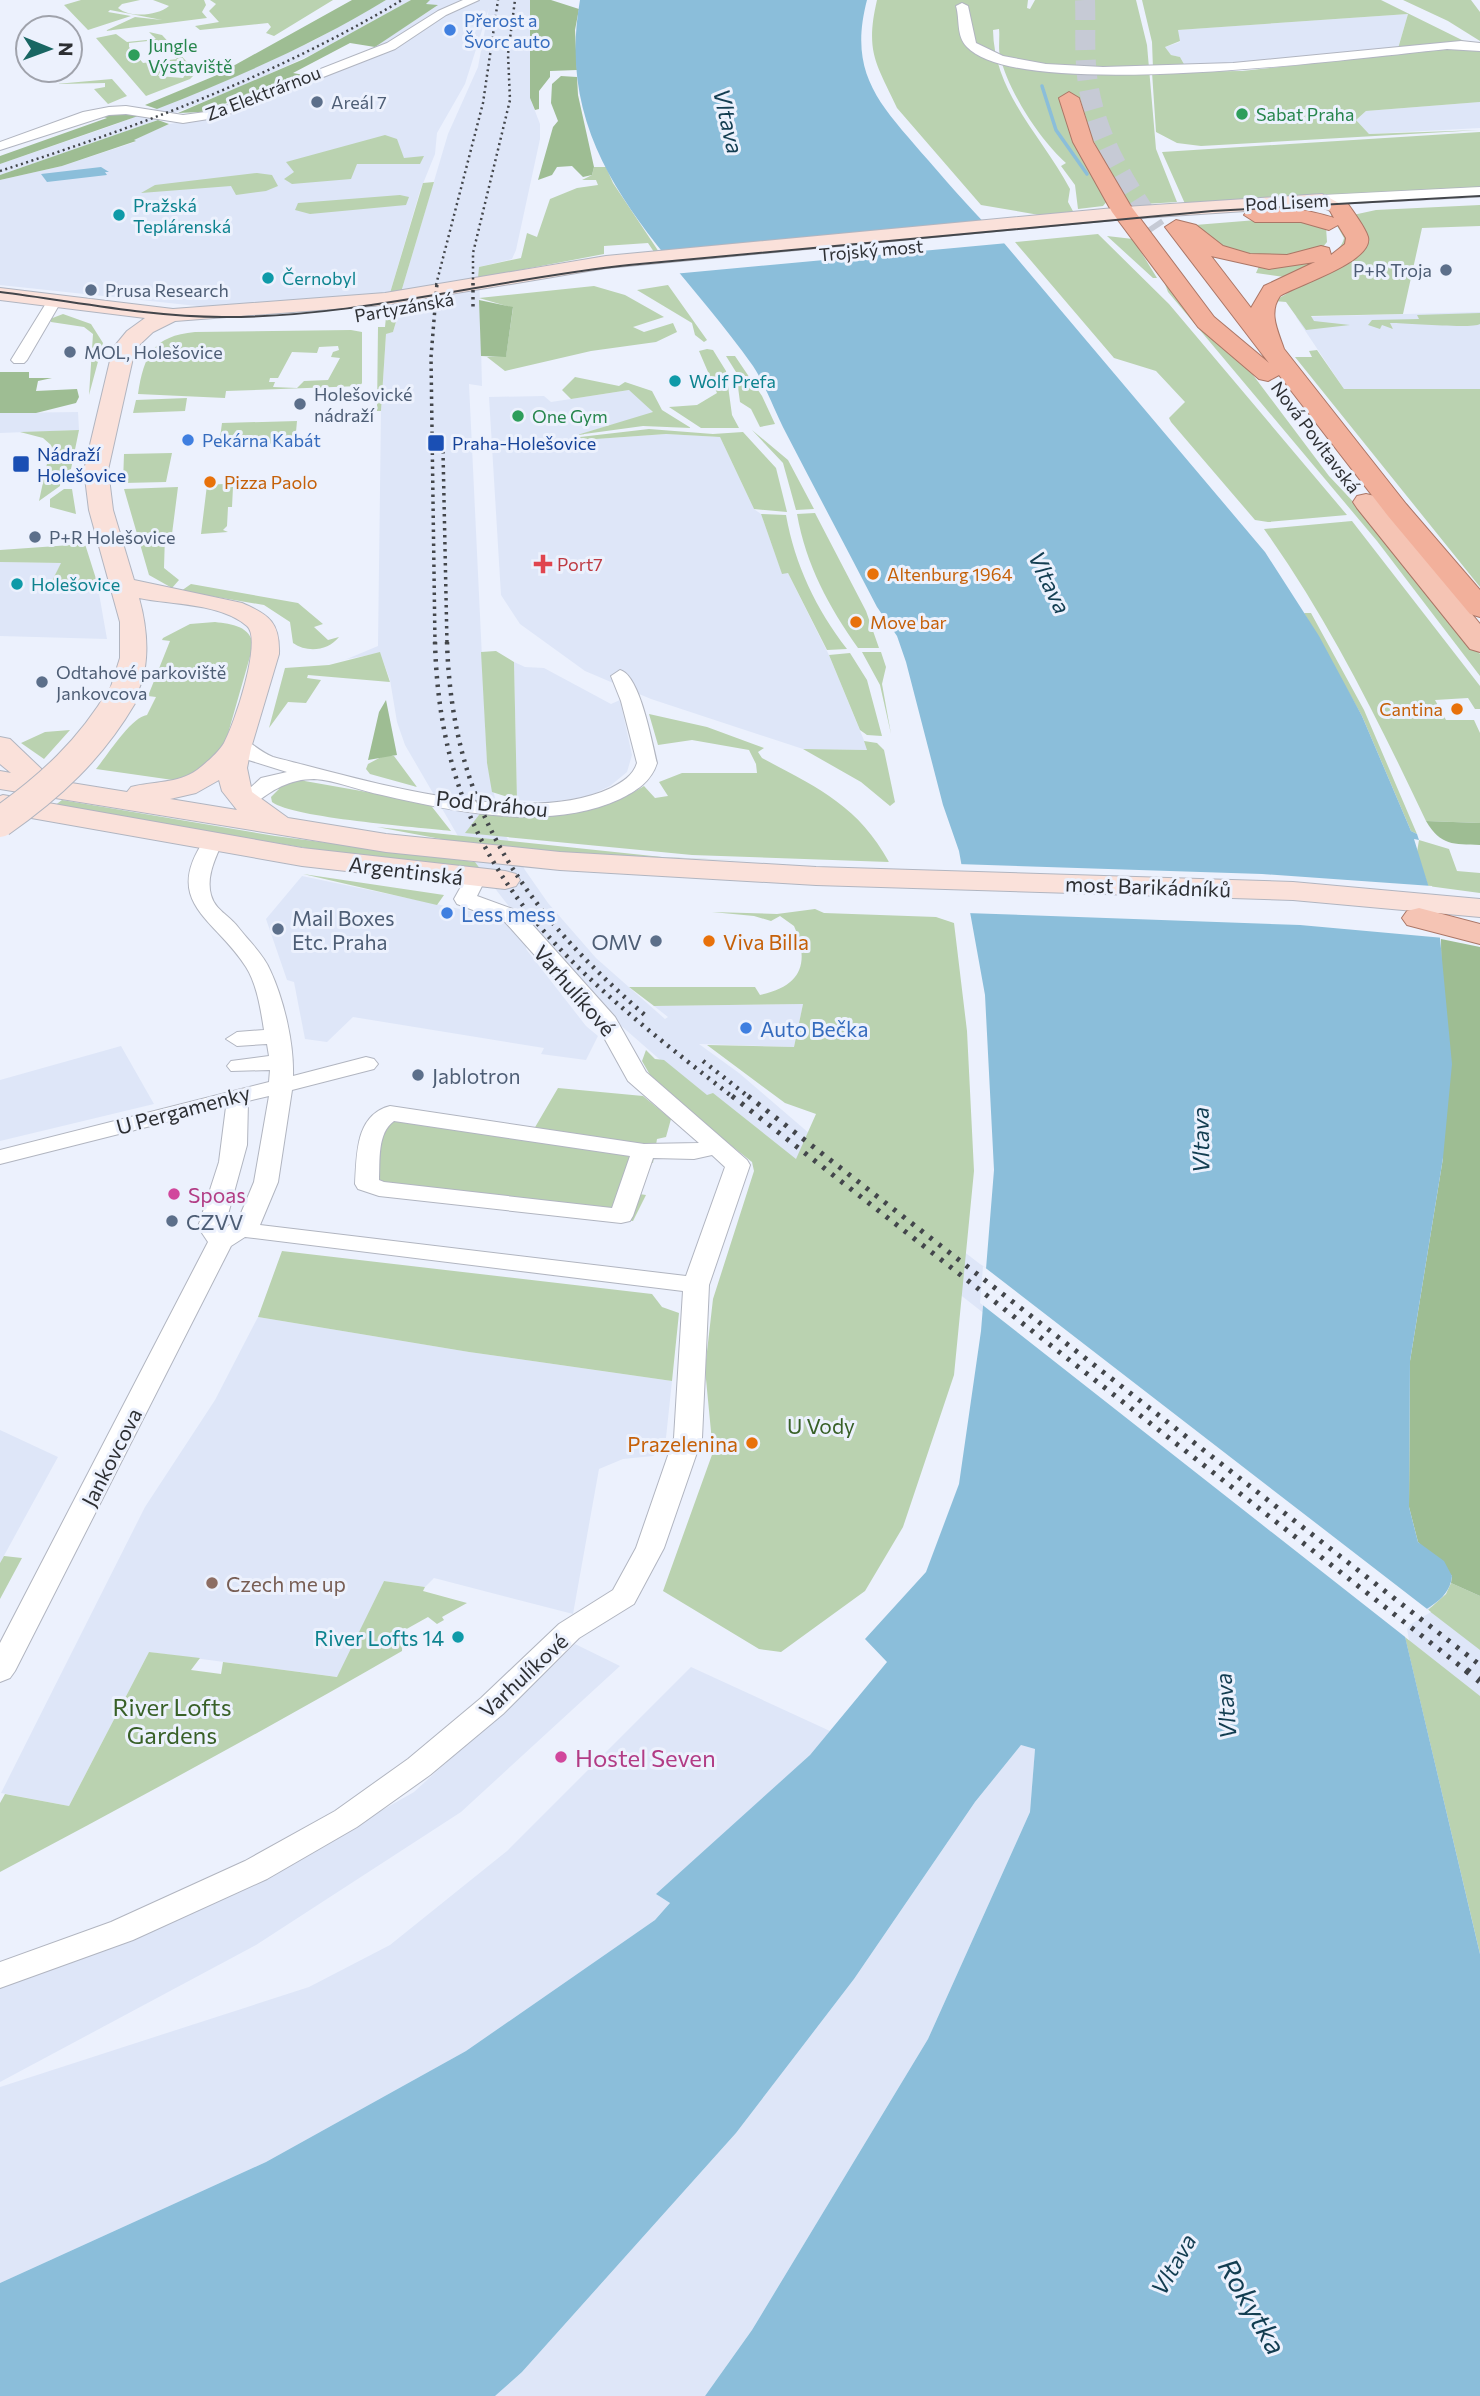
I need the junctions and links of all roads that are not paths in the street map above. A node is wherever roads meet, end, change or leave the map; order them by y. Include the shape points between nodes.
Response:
1 (473, 0) edge
2 (961, 6) dead end
3 (1480, 47) edge
4 (1069, 98) dead end
5 (0, 146) edge
6 (1480, 192) edge
7 (1480, 201) edge
8 (1328, 211) junction
9 (1255, 215) joint
10 (1101, 222) joint
11 (1155, 224) junction
12 (630, 266) junction
13 (0, 293) edge
14 (58, 300) junction
15 (172, 315) junction
16 (204, 326) junction
17 (145, 341) junction
18 (19, 360) dead end
19 (1270, 361) junction
20 (122, 366) junction
21 (1366, 502) joint
22 (122, 585) junction
23 (1480, 608) edge
24 (256, 620) junction
25 (157, 622) junction
26 (1480, 643) edge
27 (620, 676) dead end
28 (239, 743) junction
29 (0, 745) edge
30 (317, 774) junction
31 (0, 779) edge
32 (45, 788) junction
33 (74, 793) junction
34 (245, 802) junction
35 (0, 803) edge
36 (0, 822) edge
37 (293, 829) junction
38 (212, 844) junction
39 (475, 878) junction
40 (816, 884) junction
41 (1470, 906) edge
42 (1419, 918) junction
43 (1480, 924) edge
44 (1480, 934) edge
45 (277, 1035) junction
46 (237, 1039) dead end
47 (366, 1064) dead end
48 (239, 1066) dead end
49 (282, 1073) junction
50 (236, 1095) junction
51 (717, 1146) junction
52 (645, 1151) junction
53 (0, 1157) edge
54 (232, 1235) junction
55 (696, 1285) junction
56 (0, 1671) edge
57 (0, 1975) edge

1 - 5 street, Za Elektrárnou via 442,13 391,46 216,114 183,119 104,111
2 - 3 street via 973,47 997,58 1052,68 1226,69
4 - 11 highway via 1083,142
6 - 8 street, Pod Lisem
7 - 8 street, Pod Lisem
8 - 9 highway
8 - 11 main road, Pod Lisem
8 - 11 highway via 1335,238 1330,248 1305,258 1278,261 1241,258
8 - 19 highway via 1357,237 1356,246 1342,259 1278,287 1267,298 1261,315
9 - 11 main road, Pod Lisem
10 - 11 main road, Pod Lisem
10 - 12 main road, Trojský most
11 - 19 highway, Nová Povltavská
11 - 19 highway via 1206,321
12 - 15 main road, Partyzánská via 582,264 385,299
12 - 16 main road, Partyzánská via 343,318
13 - 14 main road, Partyzánská
14 - 15 main road, Partyzánská
14 - 18 street
14 - 20 main road via 104,325 115,338
15 - 16 main road, Partyzánská
15 - 17 main road
15 - 20 main road via 152,321 134,334 124,348
16 - 17 main road via 169,331
17 - 20 main road
19 - 21 highway, Nová Povltavská
19 - 23 highway, Nová Povltavská
20 - 22 main road via 96,470 101,510
21 - 26 main road, Nová Povltavská
22 - 24 main road via 155,596 235,608
22 - 25 main road
24 - 25 main road
24 - 25 main road via 208,612 149,617
24 - 28 main road via 268,639
25 - 36 main road, bridge via 133,658 122,696 107,723 75,762
27 - 30 street, Pod Dráhou via 647,763 623,791 590,805 526,811
28 - 30 street, Pod Dráhou via 257,758
28 - 33 main road via 217,771 178,789
28 - 34 main road via 232,772
29 - 32 main road
30 - 34 street via 268,782
31 - 32 main road, Argentinská
32 - 33 main road, Argentinská
33 - 37 main road, Argentinská
34 - 37 main road via 259,814
35 - 38 main road, Argentinská
37 - 40 main road, Argentinská via 450,851
38 - 39 main road, Argentinská
38 - 45 street, Jankovcova via 201,867 199,892 205,908 226,925 259,969
39 - 40 main road, Argentinská via 619,886
39 - 51 street, Varhulíkové via 465,899 513,917 607,1022 636,1076
40 - 41 main road, most Barikádníků via 1293,891
40 - 42 main road, most Barikádníků
42 - 43 main road, most Barikádníků
42 - 44 main road
45 - 46 street
45 - 49 street, Jankovcova
47 - 49 street, U Pergamenky
48 - 49 street
49 - 50 street, U Pergamenky
49 - 54 street, Jankovcova via 266,1182 250,1222
50 - 53 street, U Pergamenky
50 - 54 street via 237,1138 210,1227
51 - 52 street via 694,1152
51 - 55 street, Varhulíkové via 738,1165
52 - 52 street via 390,1113 380,1118 372,1131 367,1184 621,1216
54 - 55 street via 260,1233
54 - 56 street, Jankovcova
55 - 57 street, Varhulíkové via 688,1438 650,1548 624,1597 569,1631 492,1706 419,1767 346,1819 256,1870 122,1931

